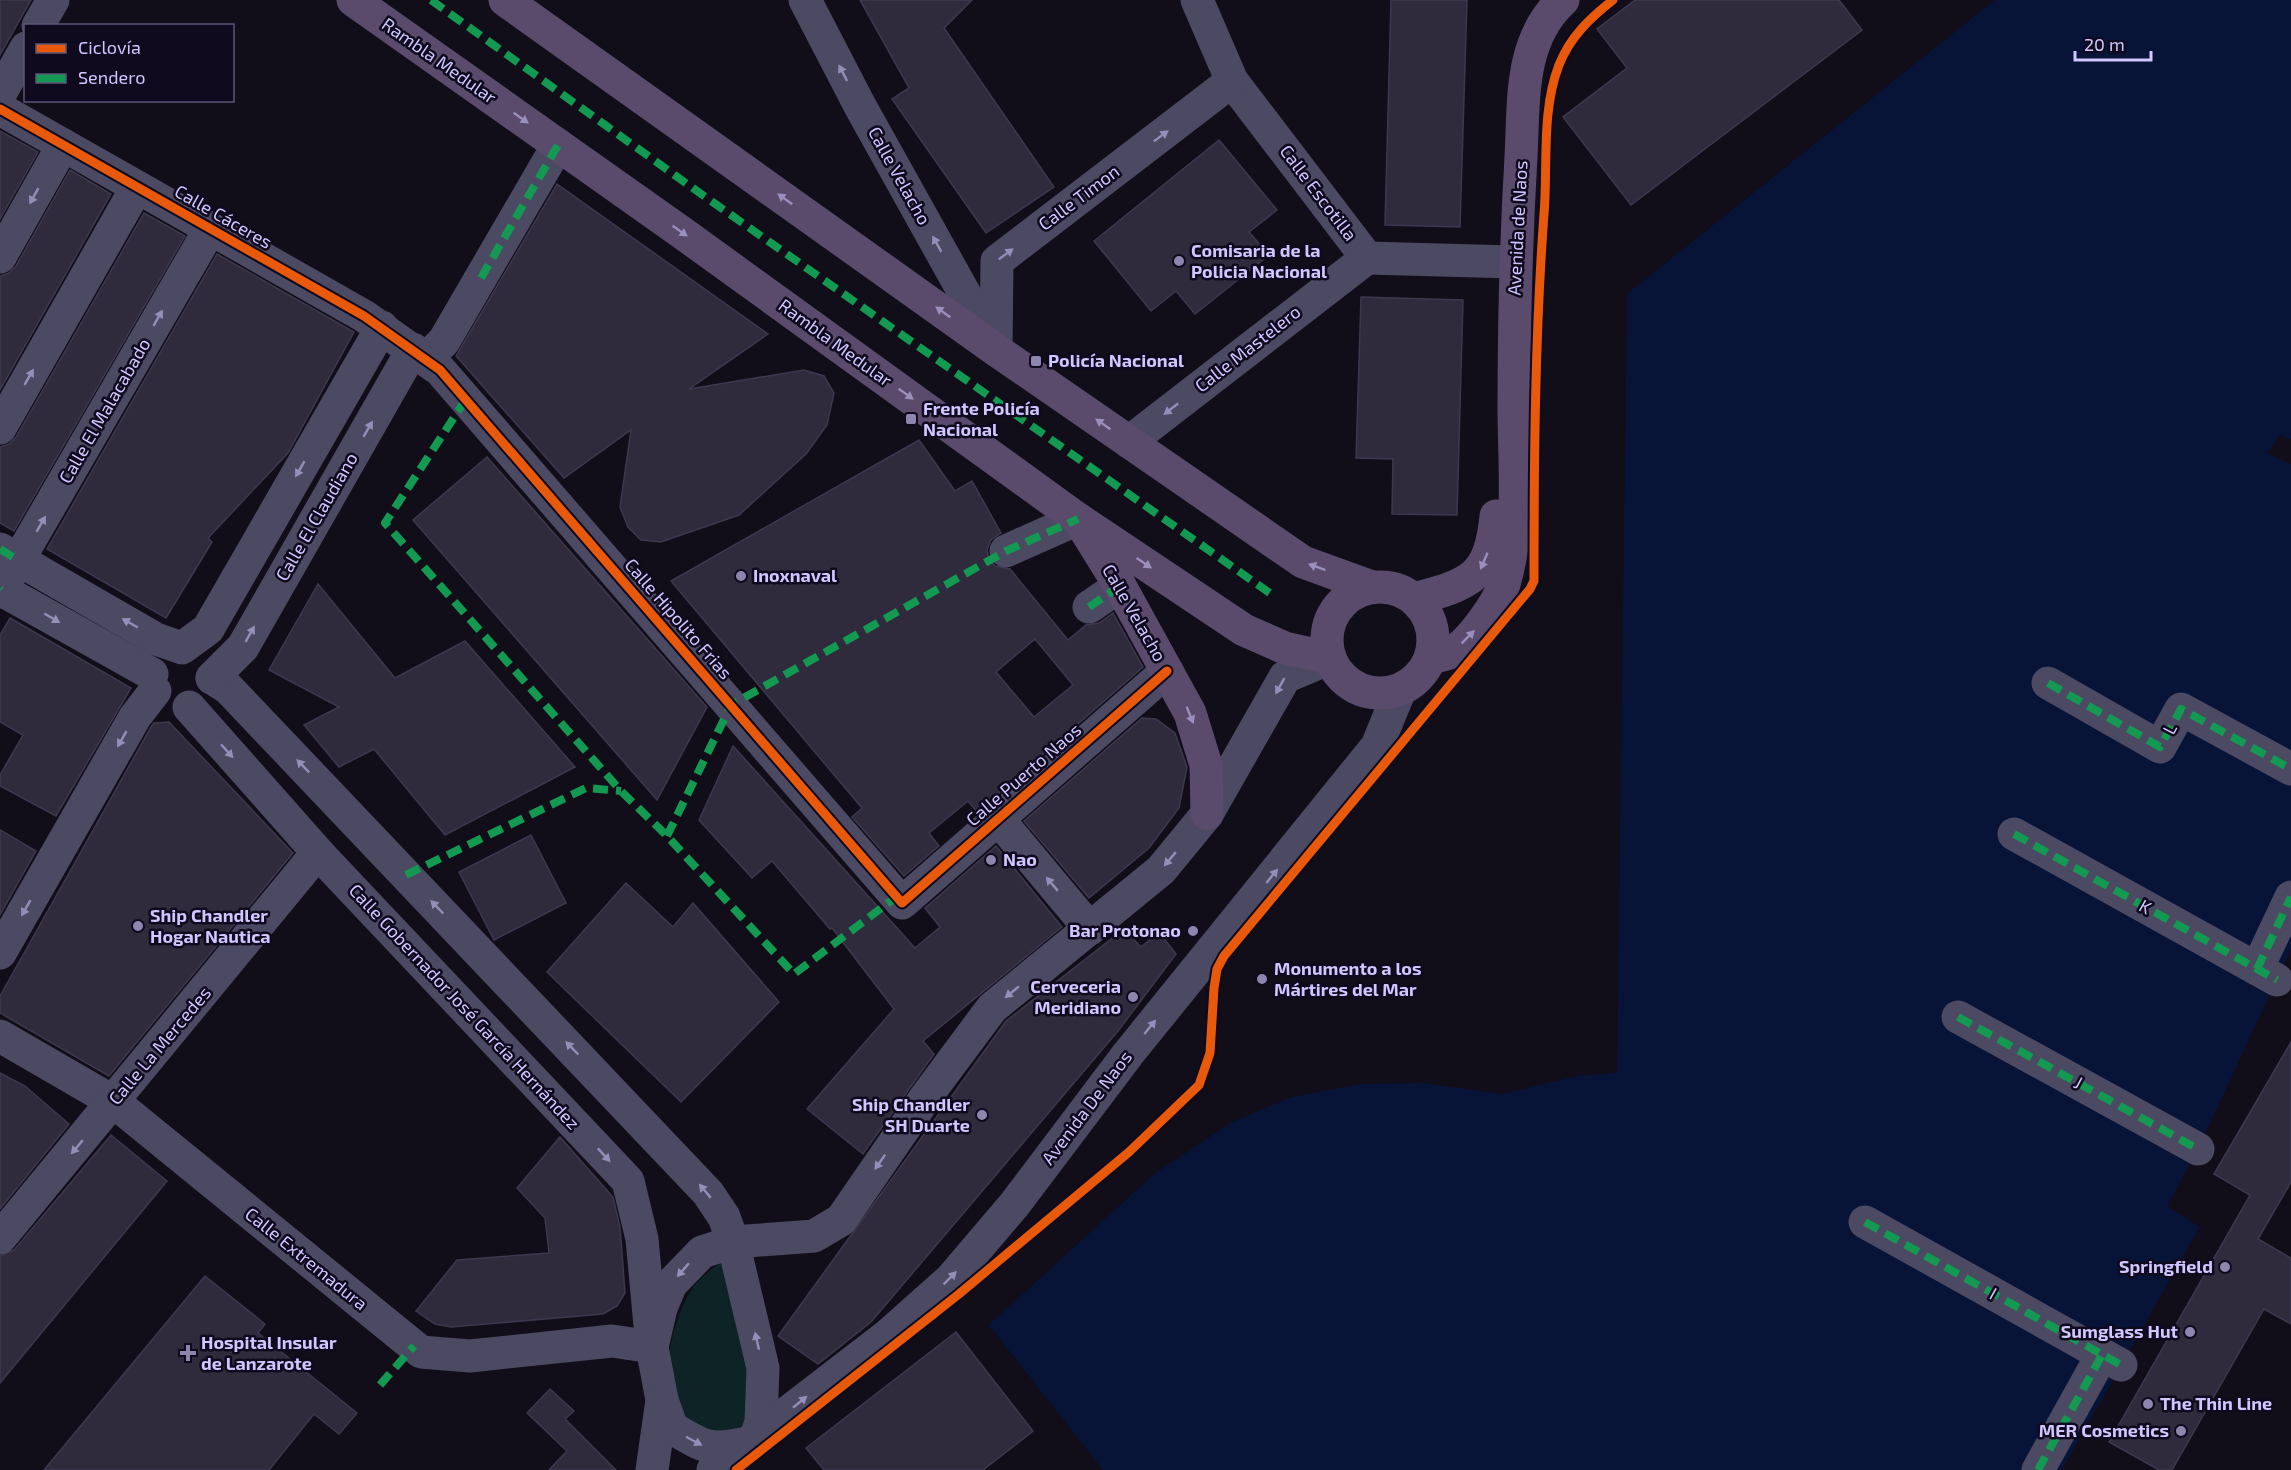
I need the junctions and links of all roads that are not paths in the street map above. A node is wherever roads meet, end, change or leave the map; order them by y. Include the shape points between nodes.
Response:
1 (52, 0) edge
2 (353, 0) edge
3 (505, 0) edge
4 (805, 0) edge
5 (1197, 0) edge
6 (1563, 0) edge
7 (39, 24) edge
8 (24, 52) edge
9 (1232, 81) junction
10 (0, 94) edge
11 (0, 109) edge
12 (63, 145) junction
13 (558, 145) junction
14 (137, 187) junction
15 (210, 229) junction
16 (0, 257) edge
17 (1367, 258) junction
18 (1514, 262) junction
19 (382, 327) junction
20 (996, 351) junction
21 (420, 354) junction
22 (0, 428) edge
23 (1129, 442) junction
24 (1514, 467) junction
25 (1078, 519) junction
26 (1006, 550) dead end
27 (9, 554) edge
28 (1120, 586) junction
29 (1372, 587) junction
30 (0, 590) edge
31 (1414, 599) junction
32 (1089, 608) dead end
33 (182, 648) junction
34 (1330, 658) junction
35 (1430, 658) junction
36 (1167, 671) junction
37 (212, 678) junction
38 (154, 682) junction
39 (2048, 683) dead end
40 (1400, 690) junction
41 (189, 707) junction
42 (2291, 769) edge
43 (1208, 814) junction
44 (999, 820) junction
45 (2013, 834) dead end
46 (320, 855) junction
47 (2291, 897) edge
48 (902, 903) joint
49 (1090, 928) junction
50 (0, 953) edge
51 (1958, 1017) dead end
52 (0, 1036) edge
53 (114, 1102) junction
54 (2198, 1149) dead end
55 (1865, 1222) dead end
56 (0, 1238) edge
57 (733, 1242) junction
58 (652, 1347) junction
59 (662, 1400) junction
60 (751, 1441) junction
61 (652, 1470) edge
62 (713, 1470) edge
63 (2038, 1470) edge

1 - 7 street
2 -> 13 main road, Rambla Medular
20 -> 3 main road
20 -> 4 street, Calle Velacho
5 - 9 street, Calle Escotilla
6 - 18 main road, Avenida de Naos via 1548,14 1533,40 1525,76
8 - 10 street
9 - 17 street, Calle Escotilla
20 -> 9 street, Calle Timon via 997,261
11 - 12 street, Calle Cáceres
12 - 14 street, Calle Cáceres
12 -> 16 street
13 - 21 street, Calle El Claudiano via 444,341
13 -> 25 main road, Rambla Medular
14 - 15 street, Calle Cáceres
22 -> 14 street
15 - 19 street, Calle Cáceres
27 -> 15 street, Calle El Malacabado
17 - 18 street, Calle Escotilla
17 -> 23 street, Calle Mastelero
18 - 24 main road, Avenida de Naos
19 - 21 street, Calle Cáceres
19 -> 33 street via 208,629
23 -> 20 main road
37 -> 21 street, Calle El Claudiano via 243,646
21 - 48 street, Calle Hipolito Frias via 466,399
29 -> 23 main road via 1303,562
24 -> 31 main road, Avenida de Naos via 1498,496 1494,535 1482,569 1448,590
35 -> 24 main road, Avenida de Naos via 1453,652 1480,624 1503,586 1516,497
25 - 26 street
25 - 28 main road, Calle Velacho
25 -> 34 main road, Rambla Medular via 1244,630 1285,648
27 - 30 street, Calle El Malacabado
33 -> 27 street via 156,639
28 - 32 street
28 - 36 main road, Calle Velacho
29 - 31 main road via 1394,588
29 - 34 main road via 1344,601 1336,610 1327,639
30 -> 38 street
31 - 35 main road via 1432,624
33 - 37 street via 200,654 211,669
33 - 38 street via 159,659
34 - 40 main road via 1339,676 1353,687 1373,692
34 -> 43 street via 1286,677
35 - 40 main road via 1416,681
36 -> 43 main road, Calle Velacho via 1190,713 1206,765
36 - 44 street, Calle Puerto Naos
37 - 41 street via 206,697
57 -> 37 street via 724,1217 708,1193 648,1127 228,688
38 - 41 street via 169,705
38 -> 50 street
39 - 42 street, L via 2160,747 2181,709
60 -> 40 street, Avenida De Naos via 888,1335 951,1279 1014,1205 1128,1054 1377,746
41 -> 46 street, Calle Gobernador José García Hernández
43 -> 49 street via 1161,870
44 - 48 street, Calle Puerto Naos
49 -> 44 street
45 - 47 street, K via 2267,975
46 - 53 street, Calle La Mercedes via 309,863
46 -> 58 street, Calle Gobernador José García Hernández via 628,1181 642,1239
49 -> 57 street via 992,1008 841,1220 814,1236
51 - 54 street, J
52 - 53 street, Calle Extremadura
53 -> 56 street, Calle La Mercedes
53 - 58 street, Calle Extremadura via 421,1352 470,1356 612,1341
55 - 63 street, I via 2112,1360
57 -> 58 street via 702,1252 671,1284
60 -> 57 street via 761,1422 763,1368
58 - 59 street, Calle Gobernador José García Hernández
59 -> 60 street via 672,1428 707,1448
59 - 61 street
60 - 62 street, Avenida De Naos

